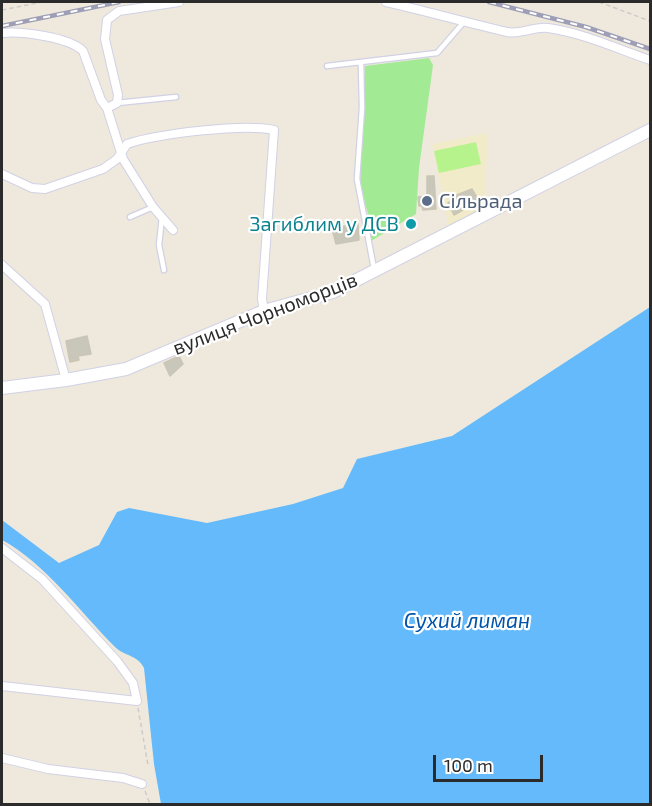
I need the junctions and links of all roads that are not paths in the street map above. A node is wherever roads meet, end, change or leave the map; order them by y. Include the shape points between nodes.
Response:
1 (179, 2) edge
2 (386, 2) edge
3 (463, 23) junction
4 (2, 33) edge
5 (651, 60) edge
6 (361, 64) junction
7 (327, 66) dead end
8 (176, 97) dead end
9 (117, 103) junction
10 (107, 108) junction
11 (651, 130) edge
12 (121, 152) junction
13 (2, 174) edge
14 (153, 207) junction
15 (130, 217) dead end
16 (162, 217) junction
17 (173, 230) dead end
18 (2, 265) edge
19 (164, 270) dead end
20 (374, 272) junction
21 (264, 311) junction
22 (66, 380) junction
23 (2, 388) edge
24 (2, 548) edge
25 (2, 687) edge
26 (2, 758) edge
27 (142, 783) road end

1 - 9 street via 119,10 107,20 105,39
2 - 3 street
3 - 5 street via 487,25 510,33 539,28 558,30
3 - 6 lane via 437,53
4 - 10 street via 28,34 79,47
6 - 7 lane
6 - 20 lane via 358,189
8 - 9 lane
9 - 10 street
10 - 12 street
11 - 20 main road, вулиця Чорноморців
12 - 13 street via 103,169 45,189 32,188
12 - 14 street
12 - 21 street via 127,144 168,134 274,130
14 - 15 lane
14 - 16 street
16 - 17 street
16 - 19 lane via 159,245
18 - 22 street via 45,304
20 - 21 main road, вулиця Чорноморців via 333,292
21 - 22 main road, вулиця Чорноморців via 126,369
22 - 23 main road, вулиця Чорноморців
24 - 25 street via 36,573 128,673 137,701
26 - 27 street

